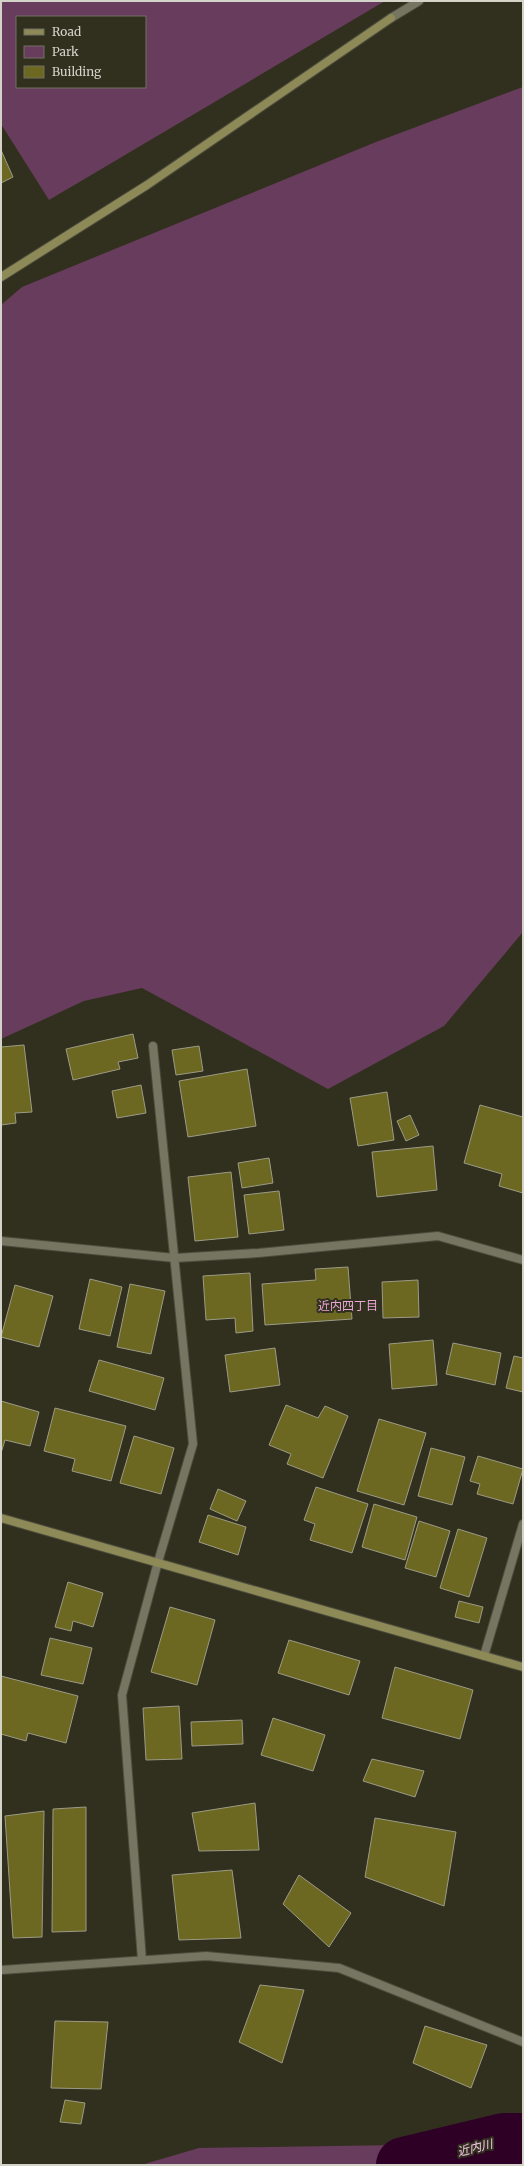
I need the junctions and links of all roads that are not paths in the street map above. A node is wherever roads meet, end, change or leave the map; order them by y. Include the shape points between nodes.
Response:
1 (420, 1) edge
2 (1, 277) edge
3 (153, 1046) dead end
4 (1, 1241) edge
5 (175, 1258) junction
6 (523, 1260) edge
7 (1, 1518) edge
8 (523, 1524) edge
9 (158, 1562) junction
10 (484, 1656) junction
11 (523, 1667) edge
12 (142, 1960) junction
13 (1, 1970) edge
14 (523, 2042) edge

1 - 2 street via 391,18 147,185
3 - 5 street
4 - 5 street
5 - 6 street via 438,1236
5 - 9 street via 193,1444
7 - 9 street
8 - 10 street
9 - 10 street
9 - 12 street via 122,1695
10 - 11 street
12 - 13 street
12 - 14 street via 206,1956 339,1968

